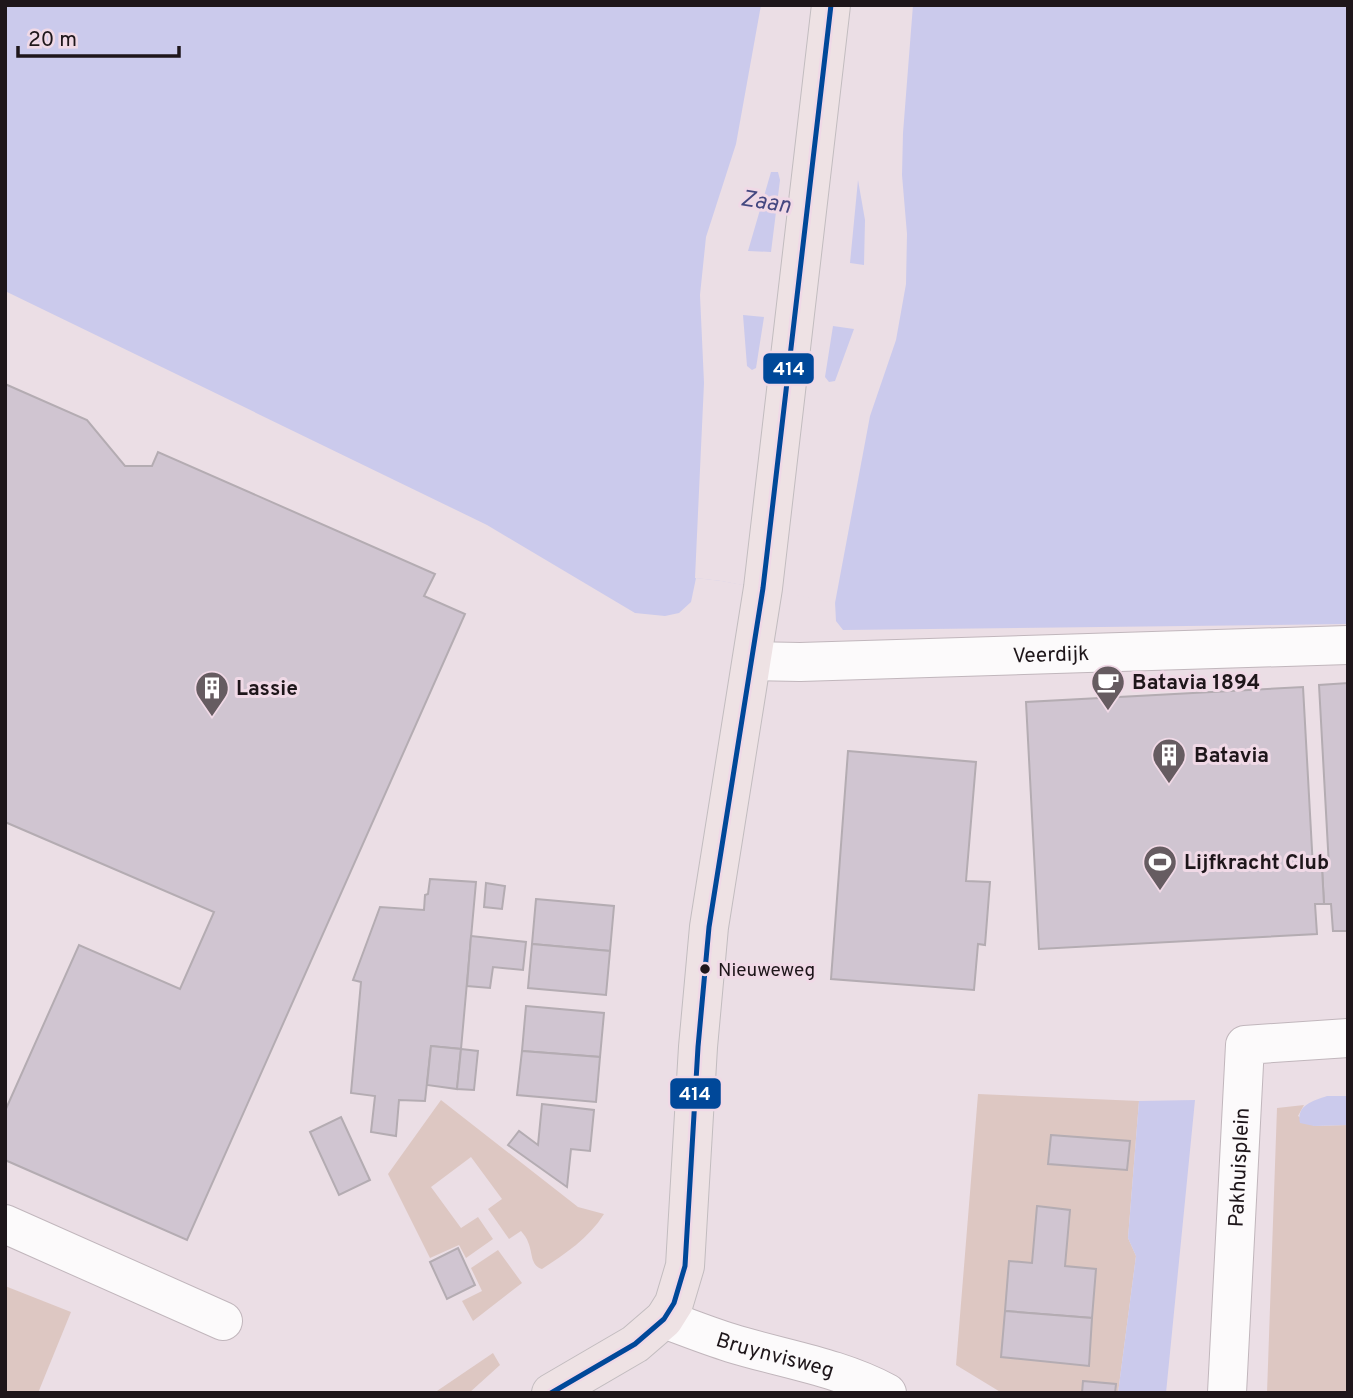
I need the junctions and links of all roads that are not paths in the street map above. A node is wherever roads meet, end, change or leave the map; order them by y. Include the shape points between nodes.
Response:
1 (831, 5) edge
2 (1348, 645) edge
3 (753, 661) junction
4 (1348, 1038) edge
5 (5, 1224) edge
6 (663, 1319) junction
7 (223, 1321) dead end
8 (551, 1393) edge
9 (887, 1393) edge
10 (1227, 1393) edge

1 - 3 main road
2 - 3 street, Veerdijk
3 - 6 main road via 709,927 686,1257 681,1285
4 - 10 street, Pakhuisplein via 1245,1045
5 - 7 street
6 - 8 main road via 635,1344
6 - 9 street, Bruynvisweg via 843,1374

